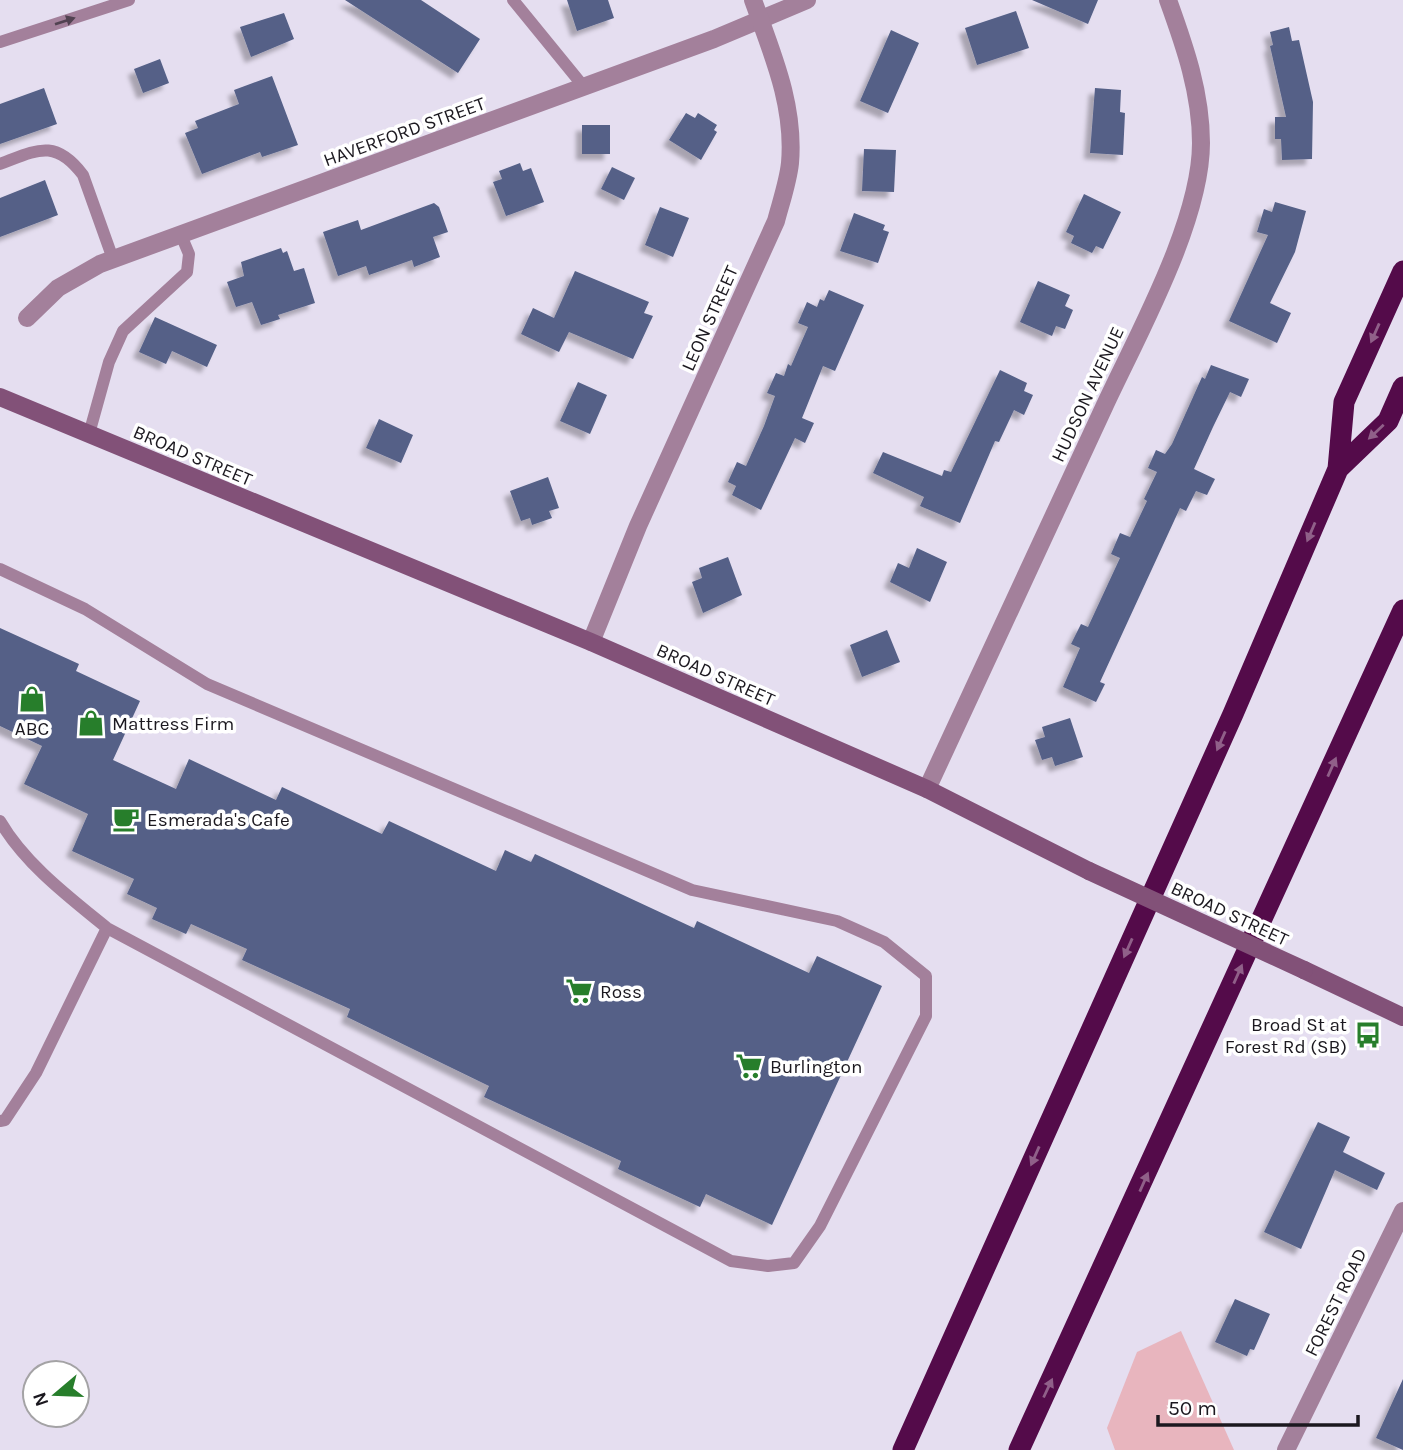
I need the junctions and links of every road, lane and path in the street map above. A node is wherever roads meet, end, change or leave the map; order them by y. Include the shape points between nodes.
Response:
1 (129, 0) edge
2 (513, 0) edge
3 (753, 0) edge
4 (807, 0) edge
5 (1168, 0) edge
6 (760, 20) junction
7 (0, 42) edge
8 (584, 87) junction
9 (0, 164) edge
10 (181, 235) junction
11 (113, 259) junction
12 (1403, 271) edge
13 (27, 318) dead end
14 (1403, 387) edge
15 (0, 397) edge
16 (89, 434) junction
17 (1338, 469) junction
18 (0, 569) edge
19 (1403, 610) edge
20 (591, 642) junction
21 (928, 789) junction
22 (0, 821) edge
23 (107, 928) junction
24 (1403, 1017) edge
25 (0, 1121) edge
26 (1403, 1211) edge
27 (903, 1450) edge
28 (1019, 1450) edge
29 (1286, 1450) edge

7 -> 1 lane
2 - 8 lane
3 - 6 street, LEON STREET
4 - 6 street, HAVERFORD STREET
5 - 21 street, HUDSON AVENUE via 1188,55 1201,145 1188,216
6 - 8 street, HAVERFORD STREET
6 - 20 street, LEON STREET via 788,107 790,164 776,221 638,526
8 - 10 street, HAVERFORD STREET
9 - 11 lane via 42,148 74,163 83,175
10 - 11 street, HAVERFORD STREET
10 - 16 lane via 189,254 187,272 123,331 109,362
11 - 13 street, HAVERFORD STREET via 58,288
12 -> 17 highway via 1344,402
14 -> 17 highway via 1388,421
15 - 16 main road, BROAD STREET
16 - 20 main road, BROAD STREET
17 -> 27 highway
18 - 23 lane via 85,609 206,684 692,890 838,921 884,942 926,976 926,1016 820,1226 794,1263 768,1266 731,1261
28 -> 19 highway
20 - 21 main road, BROAD STREET
21 - 24 main road, BROAD STREET, bridge via 1089,871
22 - 23 lane via 59,889
23 - 25 lane via 36,1073
26 - 29 street, FOREST ROAD

